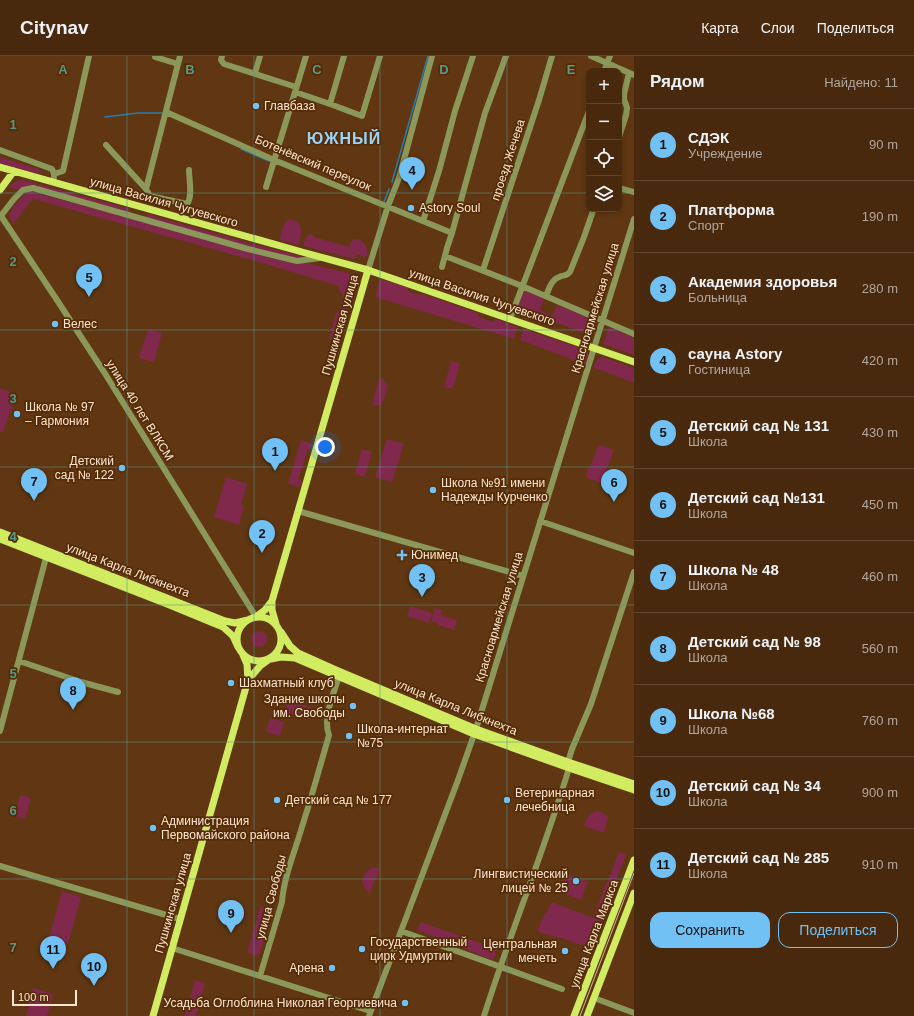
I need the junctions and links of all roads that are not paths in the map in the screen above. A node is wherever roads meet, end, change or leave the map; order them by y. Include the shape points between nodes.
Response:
1 (89, 56) edge
2 (154, 56) edge
3 (180, 56) edge
4 (260, 56) edge
5 (306, 56) edge
6 (344, 56) edge
7 (380, 56) edge
8 (432, 56) edge
9 (473, 56) edge
10 (506, 56) edge
11 (552, 56) edge
12 (591, 56) edge
13 (610, 56) edge
14 (222, 58) edge
15 (607, 63) junction
16 (178, 64) junction
17 (605, 68) edge
18 (255, 73) junction
19 (632, 74) edge
20 (295, 90) junction
21 (330, 104) junction
22 (166, 112) junction
23 (586, 119) edge
24 (622, 128) edge
25 (106, 146) dead end
26 (0, 150) edge
27 (274, 160) junction
28 (0, 167) edge
29 (189, 170) dead end
30 (14, 171) junction
31 (54, 174) junction
32 (52, 182) junction
33 (266, 187) dead end
34 (622, 189) edge
35 (0, 190) edge
36 (146, 190) junction
37 (634, 192) edge
38 (388, 206) junction
39 (593, 212) edge
40 (0, 217) edge
41 (634, 219) edge
42 (423, 221) junction
43 (452, 233) junction
44 (445, 256) junction
45 (322, 257) junction
46 (442, 267) dead end
47 (368, 270) junction
48 (483, 270) junction
49 (522, 286) junction
50 (546, 296) junction
51 (510, 319) junction
52 (602, 320) junction
53 (634, 334) edge
54 (594, 348) junction
55 (634, 362) edge
56 (298, 511) junction
57 (540, 521) junction
58 (0, 532) edge
59 (0, 539) edge
60 (634, 553) edge
61 (47, 554) junction
62 (634, 572) edge
63 (523, 576) junction
64 (272, 601) junction
65 (256, 617) junction
66 (248, 620) junction
67 (276, 624) junction
68 (281, 632) junction
69 (238, 647) junction
70 (243, 654) junction
71 (269, 660) junction
72 (19, 661) junction
73 (336, 673) junction
74 (248, 680) junction
75 (118, 692) dead end
76 (0, 731) edge
77 (475, 731) junction
78 (569, 765) junction
79 (634, 784) edge
80 (634, 790) edge
81 (634, 860) edge
82 (0, 866) edge
83 (634, 893) edge
84 (180, 919) junction
85 (401, 931) junction
86 (172, 948) junction
87 (500, 967) junction
88 (260, 976) junction
89 (562, 989) dead end
90 (594, 998) junction
91 (634, 1013) edge
92 (370, 1014) edge
93 (153, 1016) edge
94 (484, 1016) edge
95 (574, 1016) edge
96 (587, 1016) edge

1 - 31 street via 62,170
2 - 16 street
3 - 16 street
4 - 18 street
5 - 20 street
6 - 21 street
7 - 21 street via 362,116
8 - 38 street, Пушкинская улица
9 - 42 street
10 - 43 street via 485,113
11 - 48 street, проезд Жечева
12 - 15 street
13 - 15 street
14 - 18 street via 224,64
15 - 17 street
15 - 19 street
16 - 22 street
18 - 20 street
19 - 24 street via 624,94 627,108
20 - 21 street
20 - 27 street
22 - 27 street, Ботенёвский переулок
22 - 36 street
23 - 49 street
25 - 36 street
26 - 31 street via 52,169
27 - 33 street
27 - 38 street, Ботенёвский переулок
28 - 30 main road, улица Василия Чугуевского
29 - 36 street via 191,196 187,204 150,196
30 - 32 main road, улица Василия Чугуевского
30 - 35 main road
31 - 32 street
32 - 45 main road, улица Василия Чугуевского
34 - 37 street
38 - 42 street, Ботенёвский переулок
38 - 47 street, Пушкинская улица
39 - 50 street via 569,274 554,280
40 - 45 street, улица Василия Чугуевского via 23,190 33,188 297,261
40 - 65 street, улица 40 лет ВЛКСМ via 104,372
41 - 52 street, Красноармейская улица
42 - 43 street, Ботенёвский переулок
43 - 44 street
44 - 46 street
44 - 48 street
45 - 47 main road, улица Василия Чугуевского
47 - 51 main road, улица Василия Чугуевского
47 - 56 main road, Пушкинская улица
48 - 49 street
49 - 50 street
49 - 51 street
50 - 52 street
51 - 54 main road, улица Василия Чугуевского
52 - 53 street
52 - 54 street, Красноармейская улица
54 - 55 main road, улица Василия Чугуевского
54 - 57 street, Красноармейская улица
56 - 63 street
56 - 64 main road, Пушкинская улица
57 - 60 street
57 - 63 street, Красноармейская улица
58 - 61 main road, улица Карла Либкнехта
59 - 61 main road, улица Карла Либкнехта
61 - 66 main road, улица Карла Либкнехта via 225,621
61 - 69 main road, улица Карла Либкнехта via 223,627 233,636
61 - 72 street
62 - 78 street via 592,704 572,749
63 - 77 street, Красноармейская улица
64 - 65 main road, Пушкинская улица
64 - 67 main road, Пушкинская улица
65 - 66 main road
65 - 67 main road via 267,618
66 - 69 main road via 241,626 238,634
67 - 68 main road
68 - 71 main road via 281,645
68 - 73 main road, улица Карла Либкнехта via 298,653
69 - 70 main road
70 - 71 main road via 254,661
70 - 74 main road, Пушкинская улица via 247,664
71 - 73 main road, улица Карла Либкнехта via 281,657 295,658
71 - 74 main road, Пушкинская улица
72 - 75 street
72 - 76 street
73 - 77 main road, улица Карла Либкнехта
73 - 88 street, улица Свободы via 329,708 329,735
74 - 84 main road, Пушкинская улица
77 - 78 main road, улица Карла Либкнехта
77 - 85 street, Красноармейская улица
78 - 79 main road, улица Карла Либкнехта
78 - 80 main road, улица Карла Либкнехта
78 - 87 street
81 - 95 main road, улица Карла Маркса
82 - 84 street
83 - 90 main road, улица Карла Маркса
84 - 86 main road, Пушкинская улица
85 - 87 street
85 - 92 street, Красноармейская улица
86 - 88 street
86 - 93 main road, Пушкинская улица
87 - 89 street
87 - 94 street
88 - 92 street
90 - 91 street
90 - 96 main road, улица Карла Маркса

